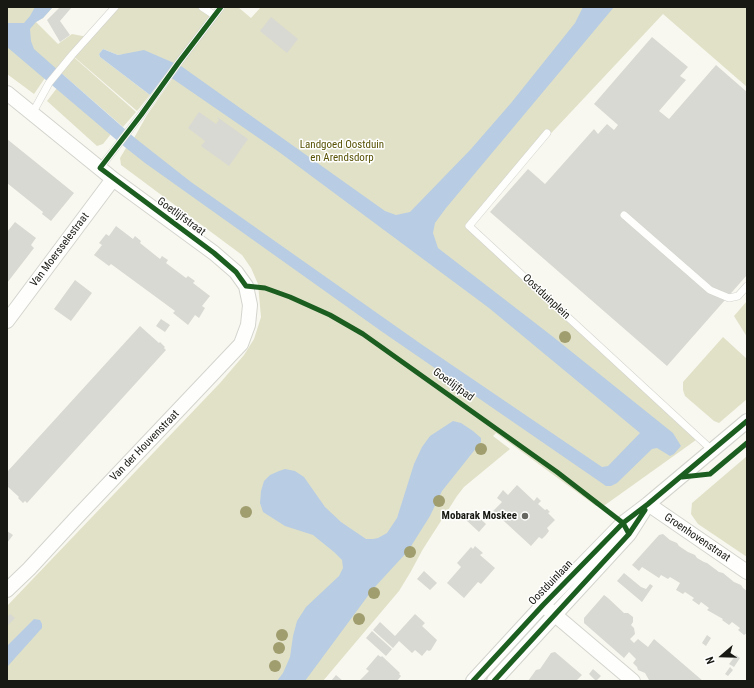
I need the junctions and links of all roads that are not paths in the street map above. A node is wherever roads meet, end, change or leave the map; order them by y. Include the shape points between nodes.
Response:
1 (115, 7) edge
2 (202, 7) edge
3 (221, 7) edge
4 (214, 15) junction
5 (7, 93) edge
6 (32, 114) junction
7 (547, 133) dead end
8 (100, 168) junction
9 (113, 179) junction
10 (624, 215) dead end
11 (246, 286) joint
12 (747, 286) edge
13 (7, 321) edge
14 (747, 421) edge
15 (713, 451) junction
16 (648, 504) junction
17 (747, 572) edge
18 (7, 590) edge
19 (543, 605) junction
20 (554, 615) junction
21 (473, 681) edge
22 (494, 681) edge
23 (632, 681) edge

1 - 6 lane via 49,83
2 - 4 lane
3 - 4 lane
4 - 8 lane
5 - 6 street, Goetlijfstraat
6 - 8 street, Goetlijfstraat
7 - 15 lane, Oostduinplein via 469,226
8 - 9 street, Goetlijfstraat
9 - 11 street, Goetlijfstraat via 214,253 236,272
9 - 13 street, Van Moersselestraat
10 - 12 lane via 710,290 729,298 738,296
11 - 18 street, Van der Houvenstraat via 250,305 249,318 241,344
14 - 15 street, Oostduinlaan
15 - 16 street, Oostduinlaan
16 - 17 street, Groenhovenstraat
16 - 19 street, Oostduinlaan via 623,523
16 - 20 street, Oostduinlaan via 628,534
19 - 20 street
19 - 21 street, Oostduinlaan
20 - 22 street, Oostduinlaan
20 - 23 street

